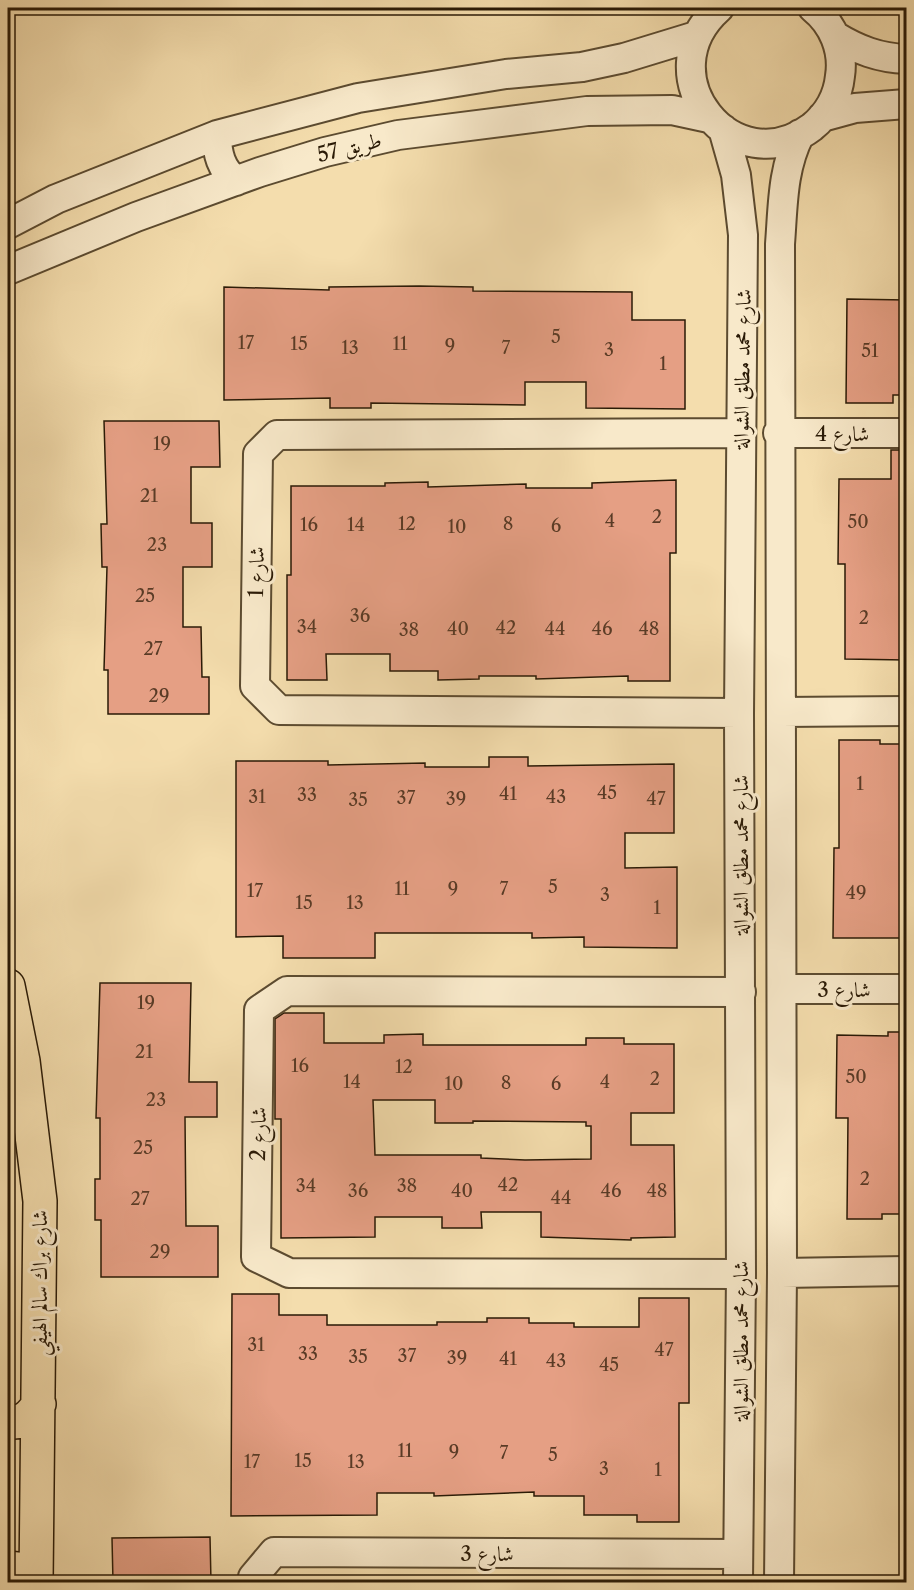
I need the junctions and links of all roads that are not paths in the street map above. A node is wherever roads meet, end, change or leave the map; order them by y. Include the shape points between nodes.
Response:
1 (719, 8) edge
2 (823, 18) edge
3 (696, 36) junction
4 (906, 59) edge
5 (906, 104) edge
6 (822, 117) junction
7 (716, 124) junction
8 (800, 134) junction
9 (217, 135) junction
10 (236, 181) junction
11 (8, 224) edge
12 (8, 270) edge
13 (741, 433) junction
14 (778, 433) junction
15 (906, 433) edge
16 (906, 711) edge
17 (781, 712) junction
18 (739, 714) junction
19 (8, 986) edge
20 (782, 989) junction
21 (906, 989) edge
22 (741, 992) junction
23 (782, 1079) junction
24 (741, 1080) junction
25 (739, 1153) junction
26 (782, 1156) junction
27 (906, 1271) edge
28 (782, 1273) junction
29 (741, 1274) junction
30 (39, 1404) junction
31 (8, 1420) edge
32 (738, 1554) junction
33 (27, 1576) edge
34 (253, 1582) edge
35 (738, 1582) edge
36 (779, 1582) edge

1 - 3 street
2 - 4 street via 858,49 886,58
2 - 6 street via 841,59 836,96
3 - 7 street, شارع محمد مطلق الشوالة via 691,79 698,100
3 - 9 street via 582,67 506,74 358,98
5 - 6 street via 855,108
6 - 8 street
7 - 8 street, طريق 57 via 741,138 761,143
7 - 10 street, طريق 57 via 672,110 587,111 398,135 325,152
7 - 13 street, شارع محمد مطلق الشوالة via 736,175 743,235
8 - 14 street, شارع محمد مطلق الشوالة via 785,176 781,222
9 - 10 street via 221,163
9 - 11 street via 56,199
10 - 12 street, طريق 57
13 - 18 street, شارع محمد مطلق الشوالة
13 - 18 street, شارع 1 via 277,435 258,454 255,686 279,710
14 - 15 street, شارع 4
14 - 17 street, شارع محمد مطلق الشوالة
16 - 17 street
17 - 20 street, شارع محمد مطلق الشوالة
18 - 22 street, شارع محمد مطلق الشوالة
19 - 30 main road, شارع براك سالم الهيفي via 23,1061 40,1201
20 - 21 street, شارع 3
20 - 23 street, شارع محمد مطلق الشوالة
22 - 24 street, شارع محمد مطلق الشوالة
22 - 29 street, شارع 2 via 286,992 259,1010 256,1257 289,1273
23 - 24 street via 774,1098 762,1100 749,1096
23 - 26 street, شارع محمد مطلق الشوالة
24 - 25 street, شارع محمد مطلق الشوالة
25 - 26 street via 761,1140 773,1145
25 - 29 street, شارع محمد مطلق الشوالة
26 - 28 street, شارع محمد مطلق الشوالة
27 - 28 street
28 - 36 street, شارع محمد مطلق الشوالة
29 - 32 street, شارع محمد مطلق الشوالة
30 - 31 main road via 30,1417 14,1423
30 - 33 main road, شارع براك سالم الهيفي
32 - 34 street, شارع 3 via 274,1552
32 - 35 street, شارع محمد مطلق الشوالة

